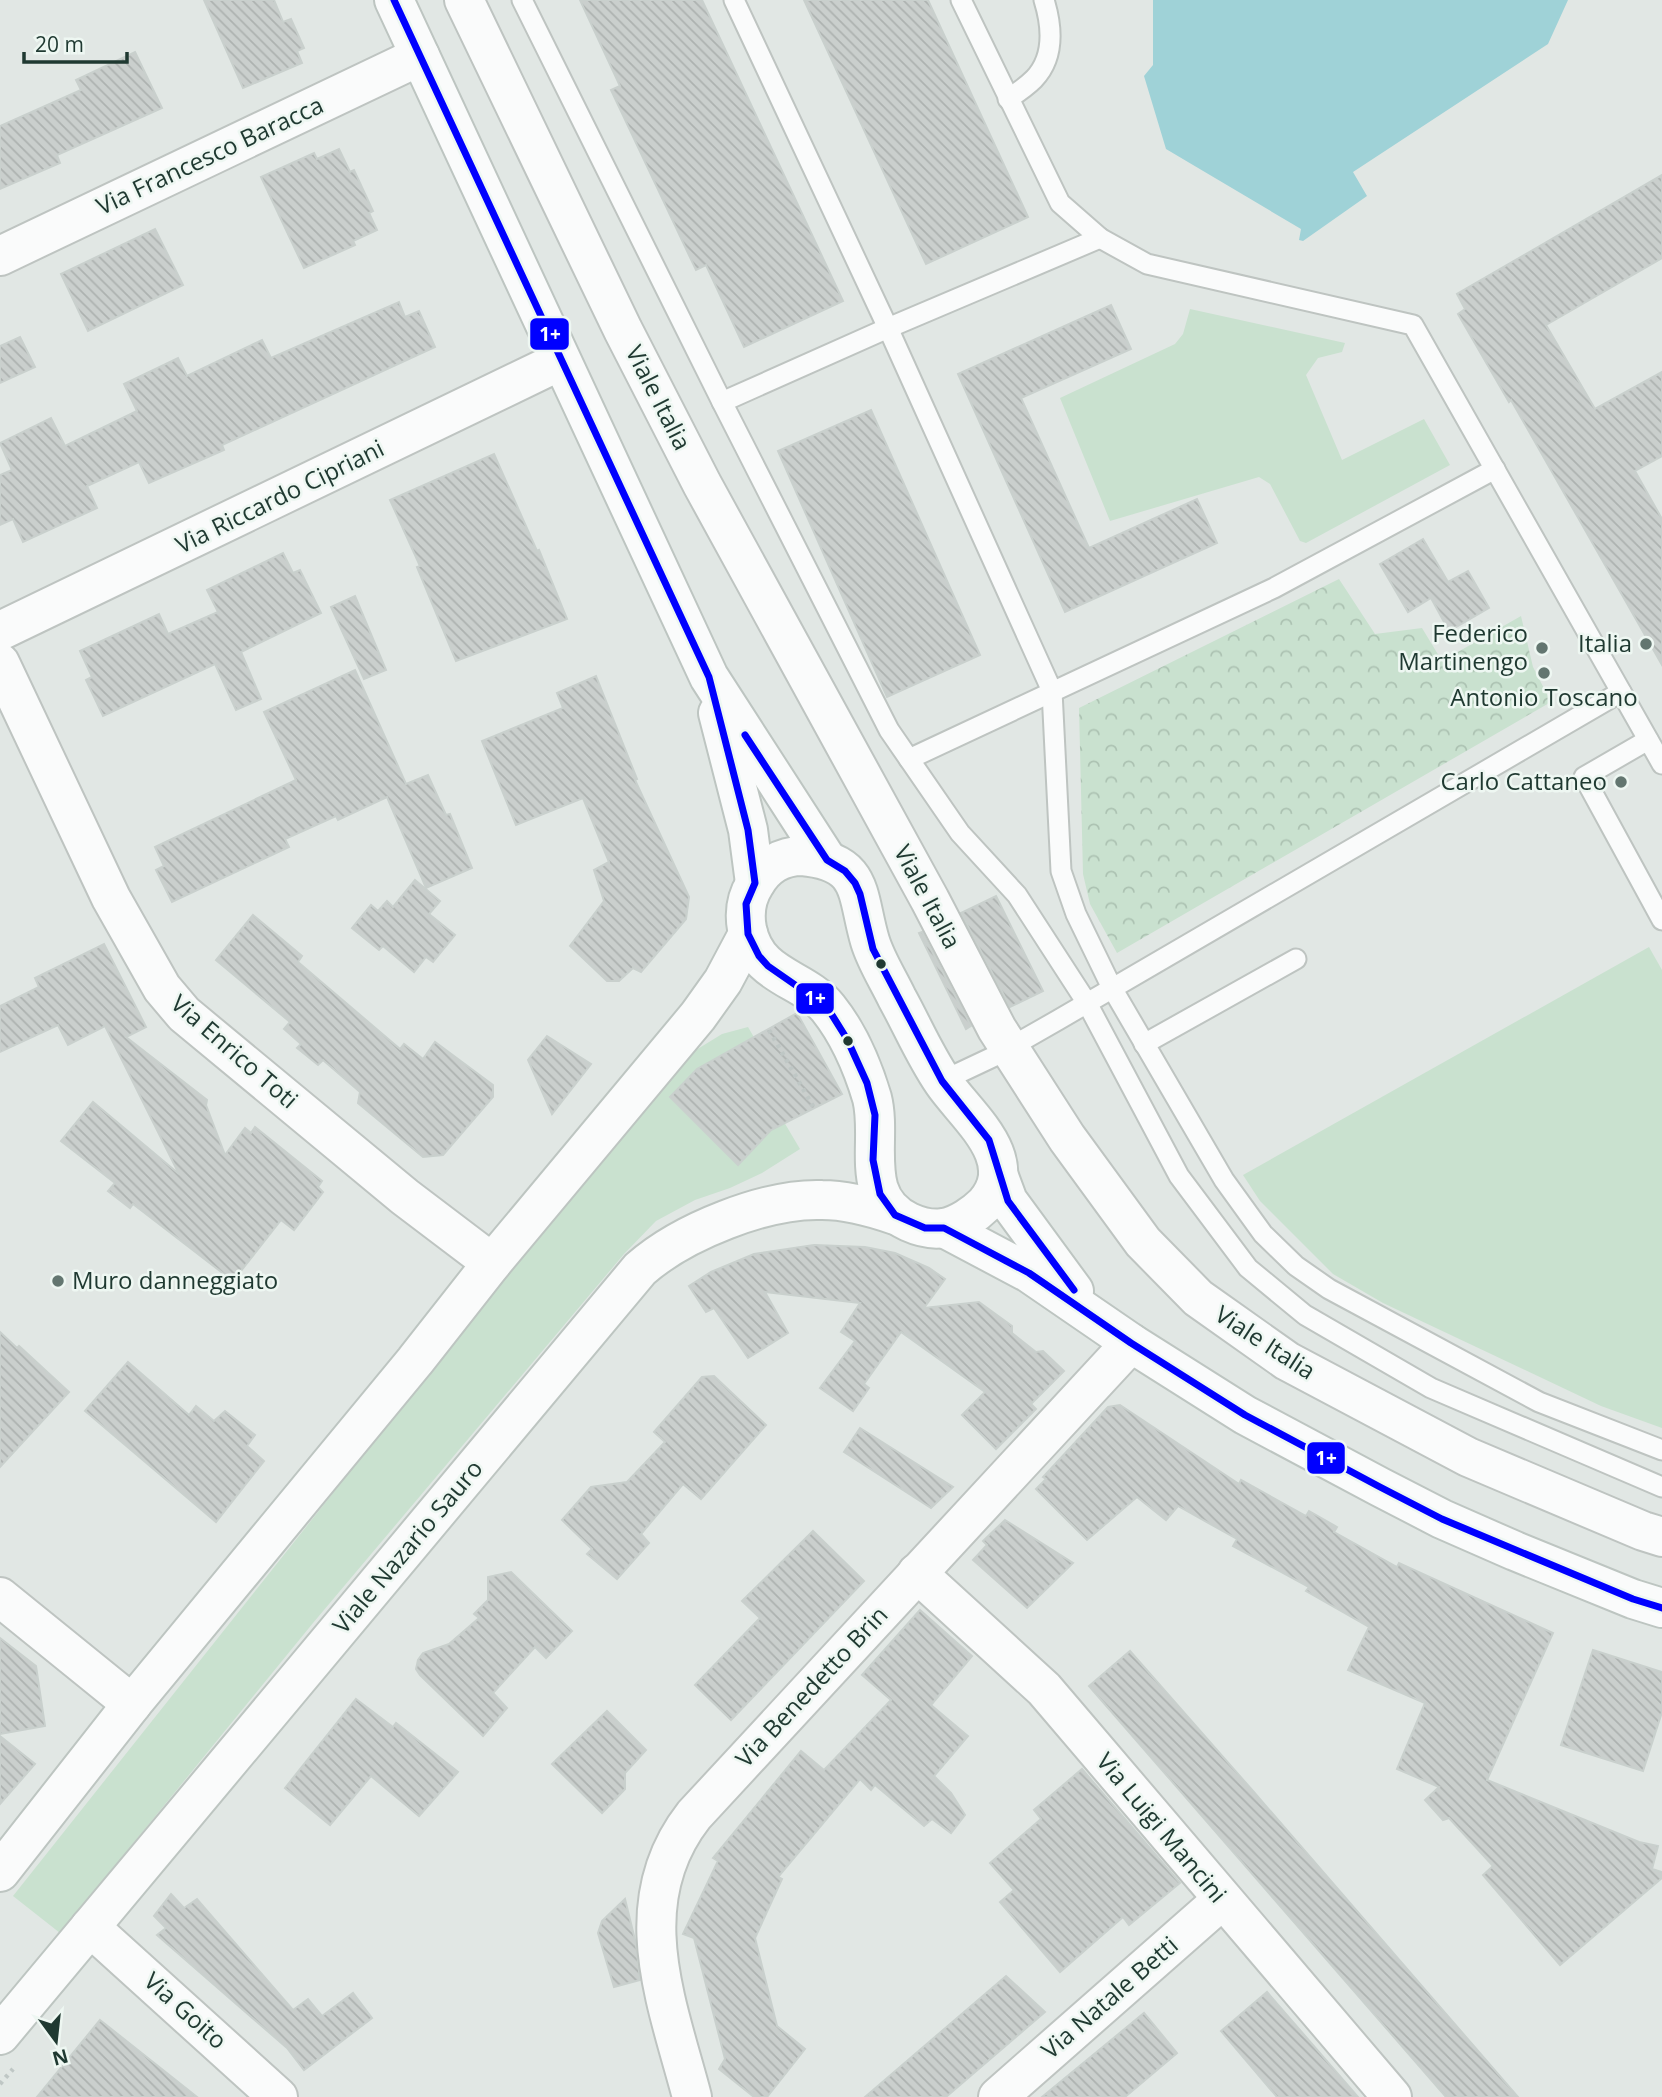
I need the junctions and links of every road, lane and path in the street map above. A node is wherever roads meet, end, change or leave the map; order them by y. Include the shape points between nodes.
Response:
1 (394, 0) edge
2 (464, 0) edge
3 (522, 0) edge
4 (734, 0) edge
5 (961, 0) edge
6 (1044, 0) edge
7 (420, 56) junction
8 (1008, 99) junction
9 (1100, 238) junction
10 (0, 256) edge
11 (888, 328) junction
12 (560, 361) junction
13 (722, 402) junction
14 (1495, 469) junction
15 (0, 631) edge
16 (0, 663) edge
17 (709, 677) junction
18 (1052, 691) junction
19 (1621, 692) junction
20 (1648, 740) junction
21 (909, 759) junction
22 (1662, 764) edge
23 (827, 860) junction
24 (755, 883) junction
25 (1662, 920) edge
26 (748, 934) junction
27 (1296, 959) dead end
28 (1112, 988) junction
29 (1087, 1003) junction
30 (769, 1030) dead end
31 (1144, 1044) junction
32 (1008, 1048) junction
33 (942, 1081) junction
34 (814, 1108) dead end
35 (998, 1174) junction
36 (895, 1215) junction
37 (944, 1228) junction
38 (492, 1263) junction
39 (1095, 1317) junction
40 (1131, 1343) junction
41 (1662, 1450) edge
42 (1662, 1487) edge
43 (1662, 1537) edge
44 (917, 1573) junction
45 (0, 1597) edge
46 (1662, 1608) edge
47 (132, 1703) junction
48 (0, 1872) edge
49 (1222, 1900) junction
50 (90, 1927) junction
51 (0, 2035) edge
52 (278, 2097) edge
53 (692, 2097) edge
54 (998, 2097) edge
55 (1392, 2097) edge

1 - 7 street
2 - 32 street, Viale Italia via 702,484
3 - 13 lane
4 - 11 lane
5 - 8 lane
6 - 8 lane via 1051,27 1048,54 1036,78
7 - 10 street, Via Francesco Baracca
7 - 12 street
8 - 9 lane via 1060,203
9 - 11 lane
9 - 14 lane via 1147,264 1413,325
11 - 13 lane
11 - 18 lane
12 - 15 street, Via Riccardo Cipriani
12 - 17 street
13 - 21 lane via 889,730
14 - 18 lane via 1274,588
14 - 19 lane
16 - 38 street, Via Enrico Toti via 111,898 162,988 184,1014
17 - 23 street
17 - 24 street via 748,830
18 - 21 lane
18 - 28 lane via 1061,871
19 - 20 lane
19 - 28 lane
20 - 22 lane
20 - 25 lane via 1584,777
21 - 29 lane via 960,833 1017,895
23 - 24 street via 786,858 766,869
23 - 33 street via 855,883 879,963
24 - 26 street via 746,904
26 - 36 street via 768,966 827,1007 847,1039 867,1083 875,1115 877,1183
26 - 38 street via 729,972 698,1016
27 - 31 lane
28 - 29 lane
28 - 31 lane
29 - 32 lane
29 - 42 lane via 1179,1176 1248,1268 1305,1315 1431,1388
30 - 34 path
31 - 41 lane via 1224,1180 1263,1234 1296,1266 1329,1289 1539,1402
32 - 33 lane
32 - 43 street, Viale Italia via 1143,1242 1198,1298 1287,1360 1468,1457
33 - 35 street via 989,1140
35 - 37 street via 993,1191 980,1208
35 - 39 street via 1008,1201
36 - 37 street, Viale Nazario Sauro via 925,1228
36 - 50 street, Viale Nazario Sauro via 821,1199 791,1203 718,1224 658,1253
37 - 39 street via 1029,1273
38 - 47 street
39 - 40 street
40 - 44 street, Via Benedetto Brin
40 - 46 street via 1245,1415 1442,1519
44 - 49 street, Via Luigi Mancini via 1044,1689
44 - 53 street, Via Benedetto Brin via 694,1815 669,1856 656,1905 655,1940 659,1974
45 - 47 street
47 - 48 street
49 - 54 street, Via Natale Betti
49 - 55 street, Via Luigi Mancini
50 - 51 street, Viale Nazario Sauro
50 - 52 street, Via Goito

